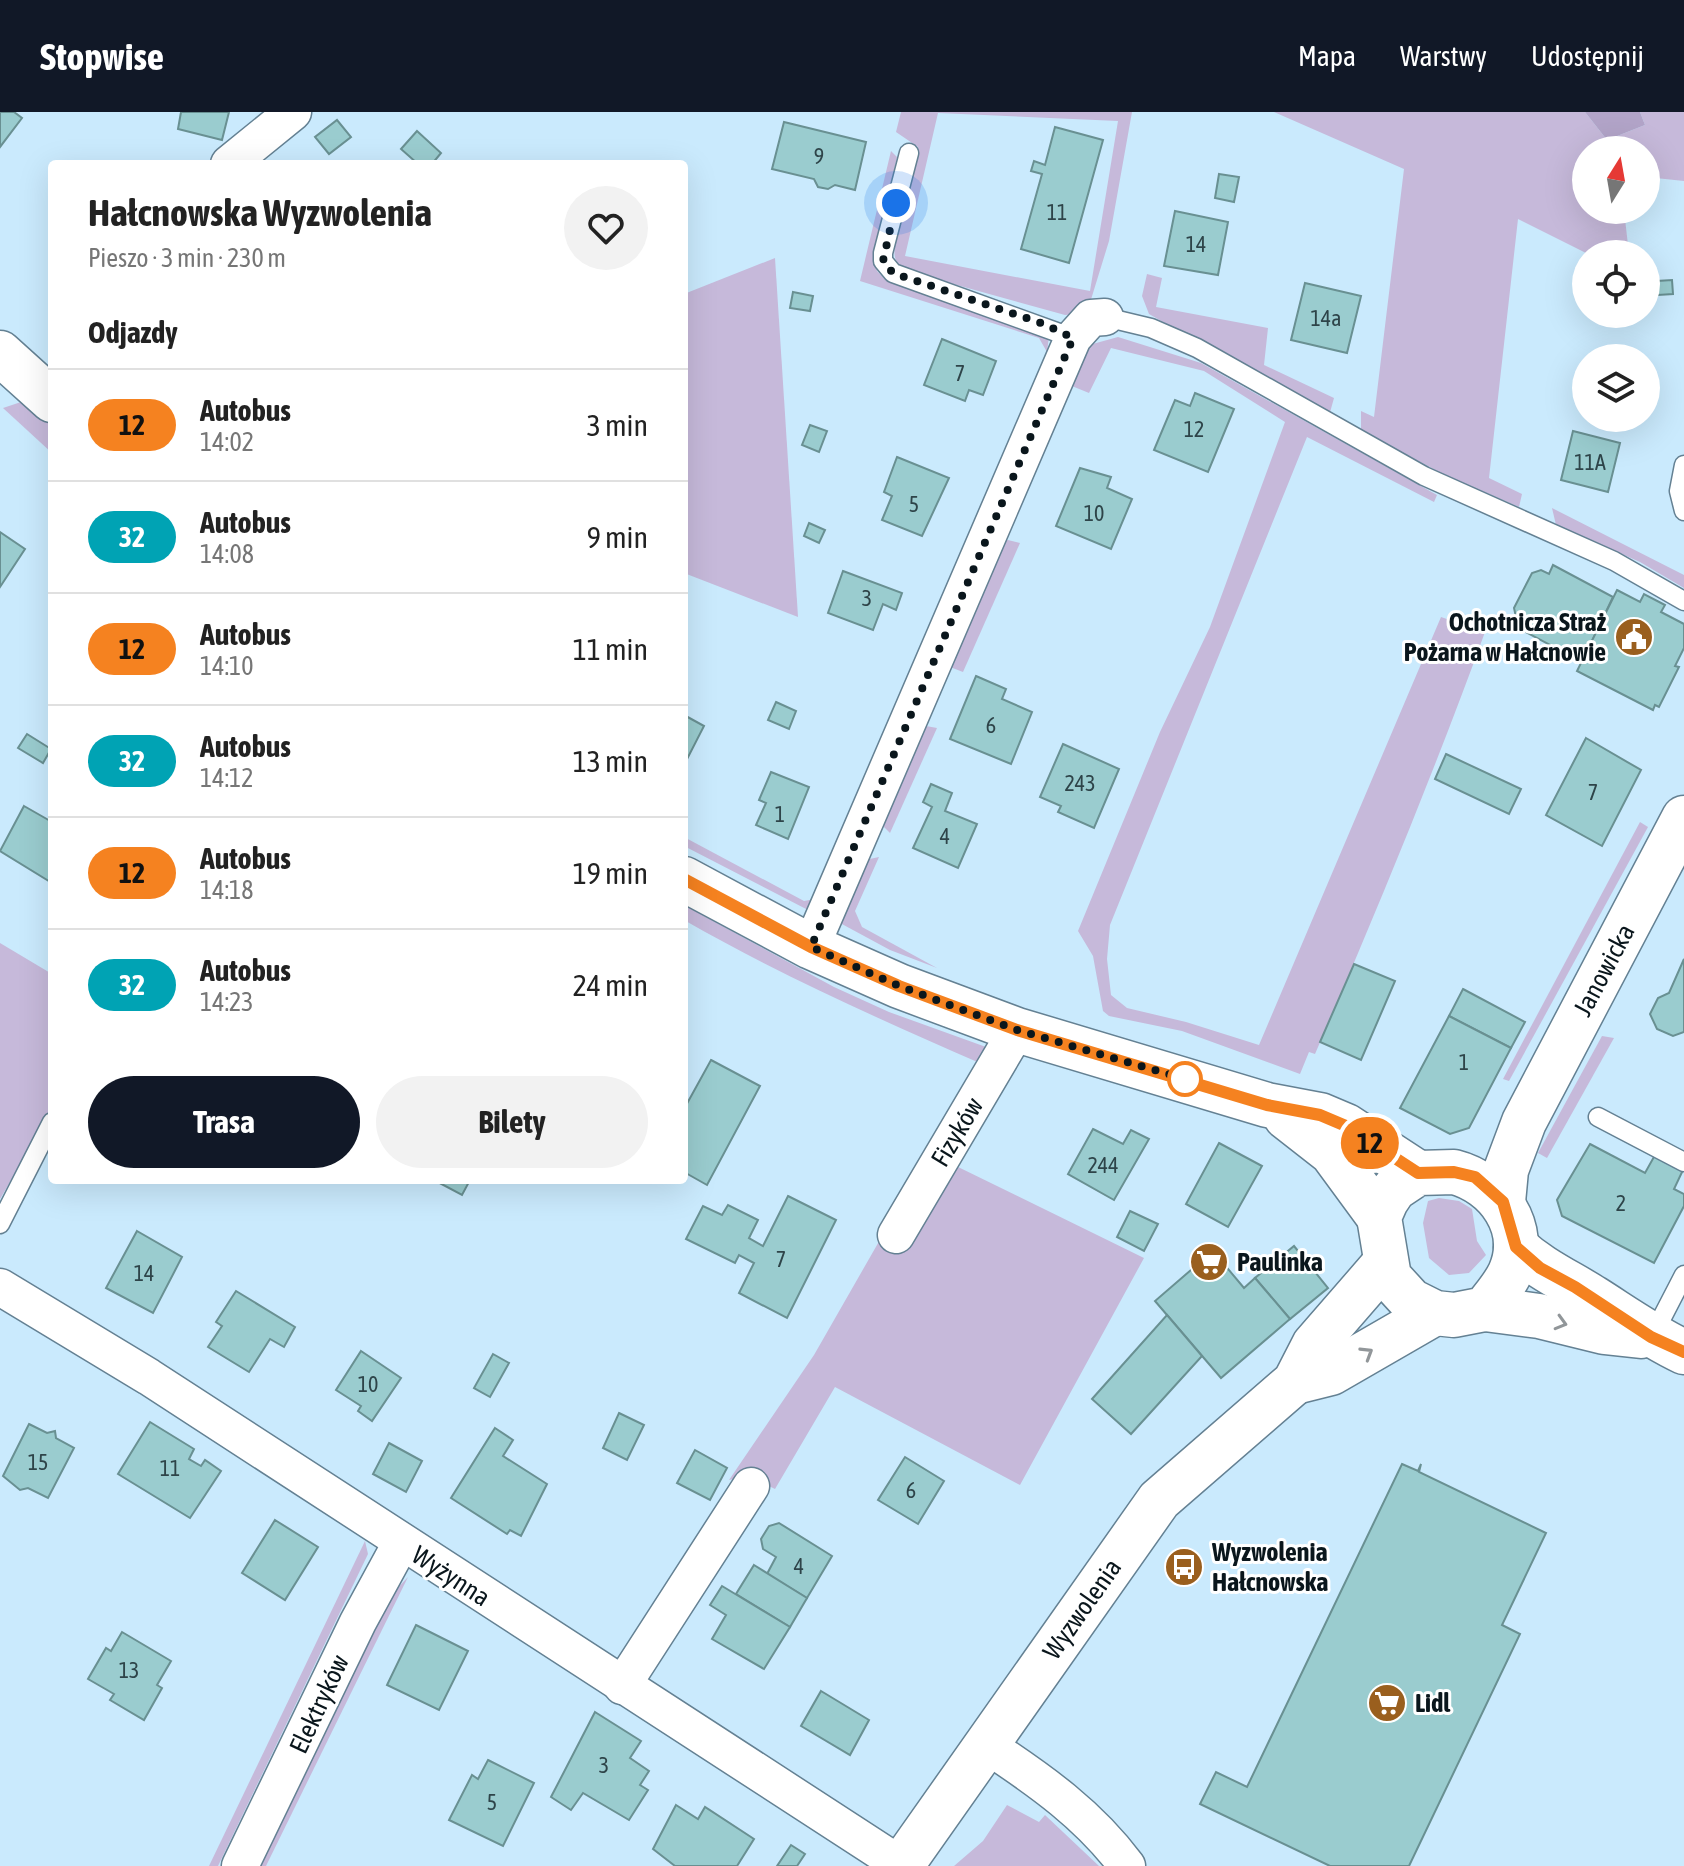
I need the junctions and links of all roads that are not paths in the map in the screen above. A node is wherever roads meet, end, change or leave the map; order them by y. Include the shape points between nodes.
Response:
1 (293, 112) edge
2 (909, 153) dead end
3 (234, 160) edge
4 (1105, 317) joint
5 (1073, 338) junction
6 (0, 353) edge
7 (48, 396) edge
8 (1684, 465) edge
9 (1684, 511) edge
10 (1684, 601) edge
11 (1684, 818) edge
12 (688, 881) edge
13 (811, 947) junction
14 (1017, 1030) junction
15 (1267, 1105) junction
16 (1598, 1117) dead end
17 (1524, 1122) junction
18 (48, 1130) edge
19 (1684, 1162) edge
20 (1436, 1173) junction
21 (1503, 1202) junction
22 (1379, 1217) junction
23 (0, 1224) edge
24 (896, 1235) dead end
25 (1516, 1247) junction
26 (1386, 1262) junction
27 (1684, 1275) edge
28 (0, 1287) edge
29 (1485, 1309) junction
30 (1435, 1313) junction
31 (1668, 1345) edge
32 (1295, 1382) junction
33 (751, 1486) dead end
34 (401, 1543) junction
35 (622, 1686) junction
36 (988, 1746) junction
37 (240, 1866) edge
38 (901, 1866) edge
39 (1127, 1866) edge

1 - 3 street
2 - 5 lane via 883,253 886,266 893,273
4 - 5 street via 1091,318
4 - 10 lane via 1151,328 1197,348 1424,476 1614,561
5 - 13 street
6 - 7 street
8 - 9 lane via 1679,491
11 - 17 street, Janowicka
12 - 13 street
13 - 14 street
14 - 15 street
14 - 24 street, Fizyków
15 - 20 street via 1320,1115
15 - 22 street via 1332,1153
16 - 19 lane
17 - 20 street, Janowicka
17 - 21 street, Janowicka via 1506,1170
18 - 23 lane
20 - 21 street via 1475,1177
20 - 22 street via 1394,1189
21 - 25 street
22 - 26 street
25 - 29 street via 1511,1270
25 - 31 street via 1540,1268
26 - 30 street via 1398,1290
26 - 32 street, Wyzwolenia via 1314,1345
27 - 31 lane
28 - 34 street, Wyżynna via 149,1377
29 - 30 street
29 -> 31 street
32 -> 30 street, Wyzwolenia via 1331,1373
32 - 36 street, Wyzwolenia via 1159,1500
33 - 35 street
34 - 35 street, Wyżynna
34 - 37 street, Elektryków
35 - 38 street, Wyżynna
36 - 38 street, Wyzwolenia
36 - 39 street via 1071,1805

